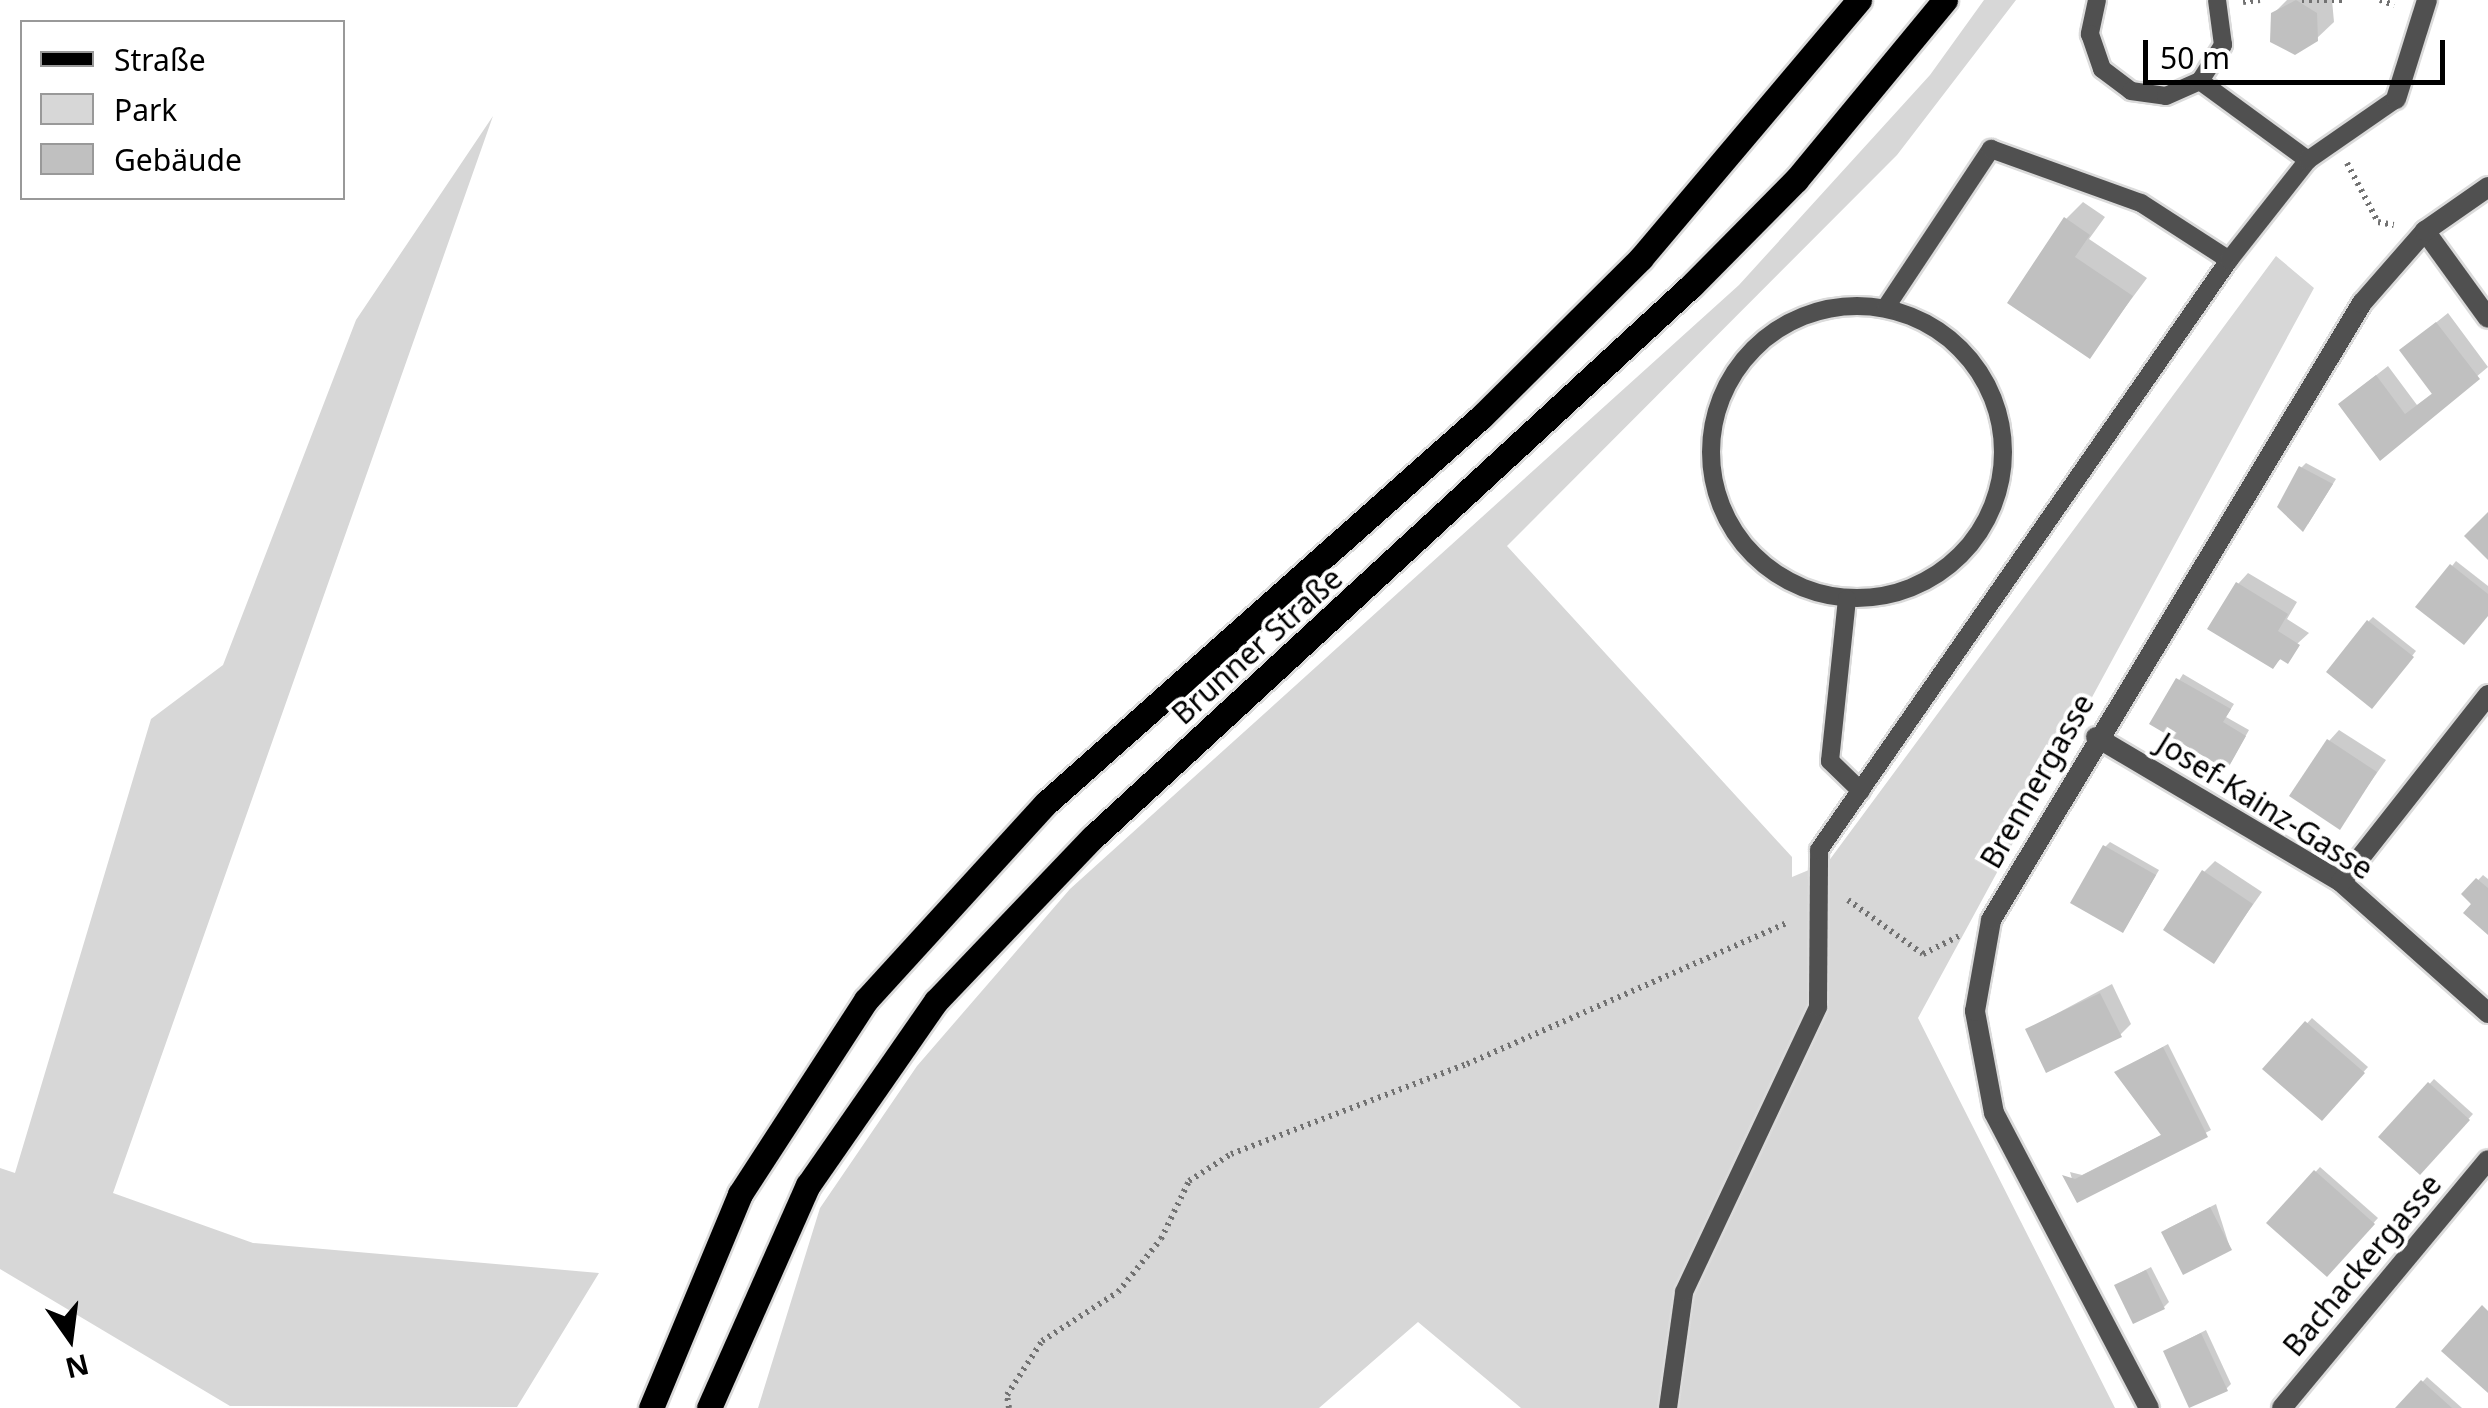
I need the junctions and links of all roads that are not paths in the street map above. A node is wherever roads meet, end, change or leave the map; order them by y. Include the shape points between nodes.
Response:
1 (1859, 0) edge
2 (1944, 0) edge
3 (2097, 0) edge
4 (2217, 0) edge
5 (2428, 0) edge
6 (2200, 81) junction
7 (2396, 99) joint
8 (2308, 160) junction
9 (2488, 187) edge
10 (2424, 231) junction
11 (2229, 260) junction
12 (1886, 307) junction
13 (2488, 318) edge
14 (1847, 599) junction
15 (2488, 694) edge
16 (2096, 737) junction
17 (1861, 791) junction
18 (2342, 882) junction
19 (2488, 1013) edge
20 (2488, 1160) edge
21 (651, 1408) edge
22 (709, 1408) edge
23 (1668, 1408) edge
24 (2149, 1408) edge
25 (2282, 1408) edge

1 - 21 main road, Brunner Straße via 1641,258 1482,416 1045,804 866,1000 740,1194
2 - 22 main road, Brunner Straße via 1874,92 1692,285 1092,838 936,1001 808,1185 767,1260
3 - 6 lane via 2090,34 2102,68 2131,90 2166,96
4 - 6 lane via 2222,45
5 - 7 street
6 - 8 lane
7 - 8 lane
8 - 11 lane
9 - 10 street, Brennergasse
10 - 13 street
10 - 16 street, Brennergasse via 2362,303
11 - 12 lane via 2140,203 1992,149
11 - 17 lane
12 - 14 lane via 1938,328 1978,366 2001,416 2004,472 1986,524 1951,566 1902,593
12 - 14 lane via 1833,306 1782,325 1742,359 1716,406 1709,459 1722,512 1751,555 1795,586
14 - 17 lane via 1830,761
15 - 18 street
16 - 18 street, Josef-Kainz-Gasse
16 - 24 street, Brennergasse via 1992,920 1975,1011 1994,1113
17 - 23 lane via 1819,850 1813,910 1818,1006 1684,1292
18 - 19 street, Josef-Kainz-Gasse
20 - 25 street, Bachackergasse

